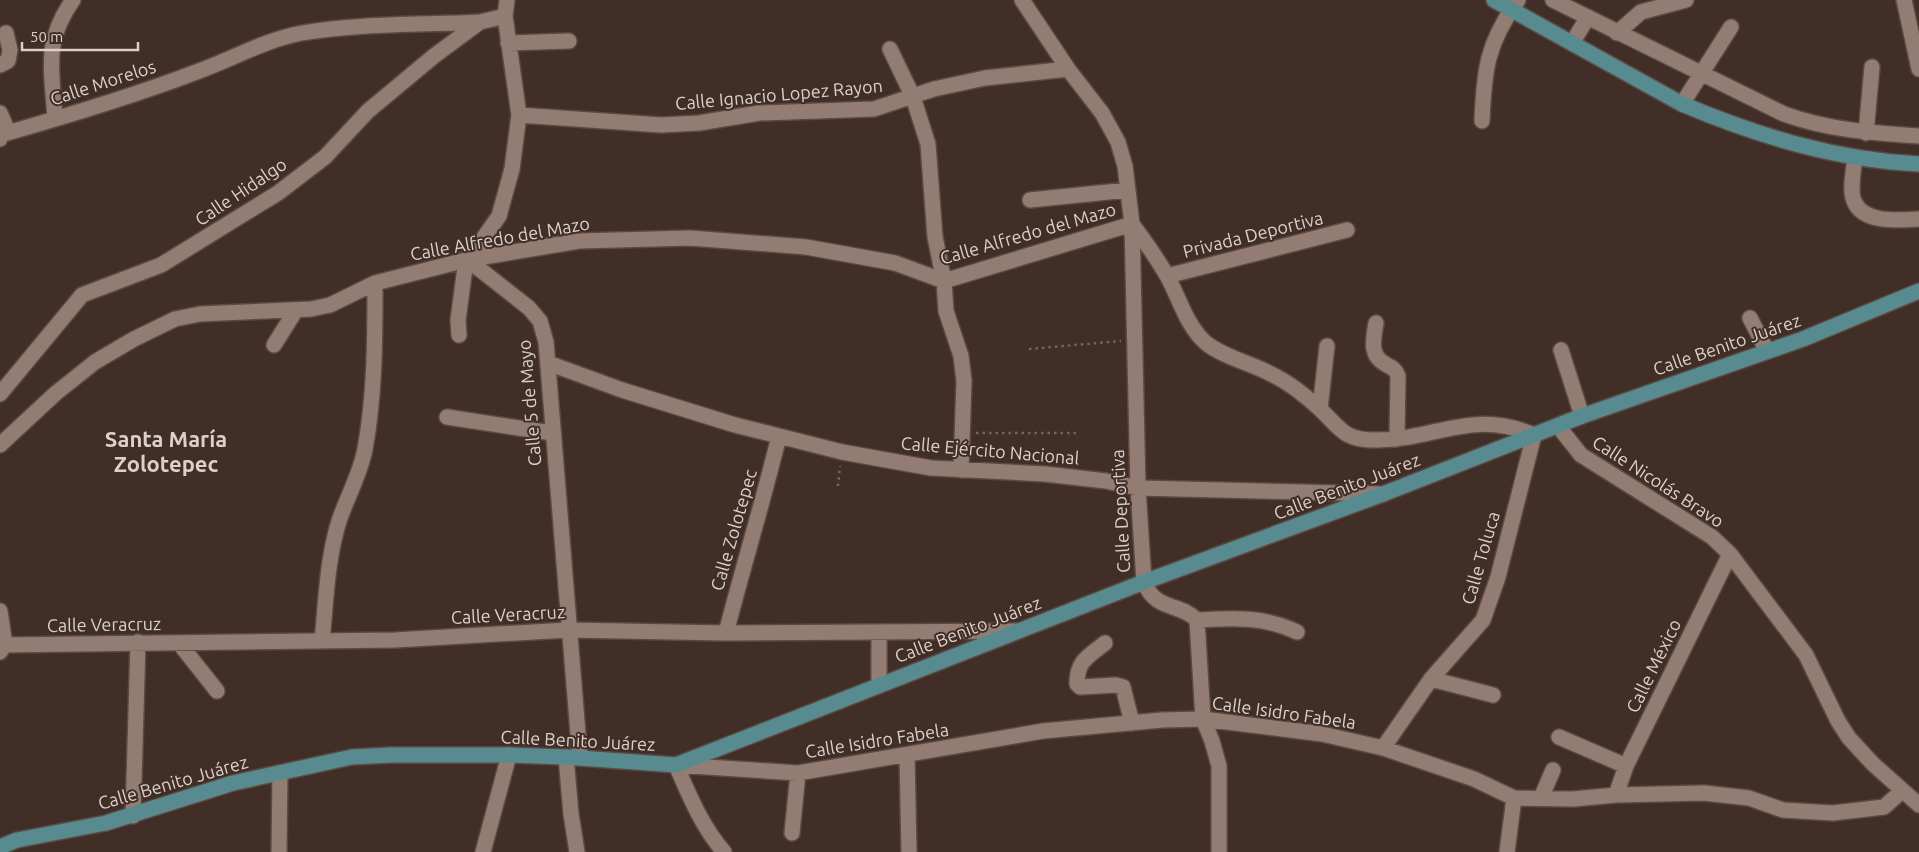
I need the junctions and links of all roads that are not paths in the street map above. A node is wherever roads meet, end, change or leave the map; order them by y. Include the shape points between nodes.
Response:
1 (74, 0) edge
2 (507, 0) edge
3 (1022, 0) edge
4 (1494, 0) edge
5 (1553, 0) edge
6 (1686, 0) edge
7 (1904, 0) edge
8 (1515, 5) edge
9 (505, 16) junction
10 (1588, 17) junction
11 (480, 22) junction
12 (1731, 27) dead end
13 (6, 33) dead end
14 (1617, 33) junction
15 (569, 41) dead end
16 (508, 43) junction
17 (1572, 43) junction
18 (890, 49) dead end
19 (0, 65) edge
20 (1872, 67) dead end
21 (1068, 69) junction
22 (1919, 69) edge
23 (1701, 72) junction
24 (913, 97) junction
25 (1682, 104) junction
26 (0, 114) edge
27 (519, 115) junction
28 (55, 119) junction
29 (1482, 121) dead end
30 (1866, 133) junction
31 (1, 136) edge
32 (1919, 136) edge
33 (1855, 158) junction
34 (1919, 164) edge
35 (1128, 190) junction
36 (1030, 200) dead end
37 (1919, 219) edge
38 (1132, 224) junction
39 (1347, 230) dead end
40 (467, 260) junction
41 (1167, 276) junction
42 (944, 281) junction
43 (375, 283) junction
44 (1919, 291) edge
45 (296, 310) junction
46 (1750, 318) dead end
47 (1376, 323) dead end
48 (459, 335) dead end
49 (274, 345) dead end
50 (1327, 346) dead end
51 (1561, 350) dead end
52 (1767, 351) junction
53 (548, 362) junction
54 (0, 394) edge
55 (1320, 409) junction
56 (1582, 416) junction
57 (447, 417) dead end
58 (1558, 426) junction
59 (552, 433) junction
60 (1534, 435) junction
61 (778, 436) junction
62 (1397, 439) junction
63 (0, 445) edge
64 (961, 470) junction
65 (1138, 488) junction
66 (1383, 494) junction
67 (1730, 554) junction
68 (1144, 582) junction
69 (0, 611) edge
70 (1198, 620) junction
71 (568, 630) junction
72 (1017, 632) junction
73 (1297, 632) dead end
74 (726, 633) junction
75 (879, 633) junction
76 (322, 641) junction
77 (138, 642) junction
78 (1105, 642) dead end
79 (179, 643) junction
80 (2, 647) edge
81 (1431, 679) junction
82 (879, 684) junction
83 (217, 691) dead end
84 (1493, 695) dead end
85 (1203, 720) junction
86 (1132, 723) junction
87 (1558, 737) dead end
88 (1383, 748) junction
89 (509, 755) junction
90 (907, 755) junction
91 (573, 757) junction
92 (676, 765) junction
93 (1626, 766) junction
94 (1553, 770) dead end
95 (280, 773) junction
96 (798, 773) junction
97 (1902, 791) junction
98 (1616, 795) junction
99 (1514, 798) junction
100 (1542, 798) junction
101 (1919, 805) edge
102 (133, 816) junction
103 (792, 833) dead end
104 (0, 847) edge
105 (280, 852) edge
106 (483, 852) edge
107 (578, 852) edge
108 (724, 852) edge
109 (909, 852) edge
110 (1219, 852) edge
111 (1507, 852) edge

1 - 28 street via 61,17 50,55
2 - 9 street
3 - 21 street
4 - 8 main road
5 - 10 street
6 - 14 street via 1641,12
7 - 22 street
8 - 17 main road
8 - 29 street via 1489,51
9 - 11 street, Calle Hidalgo
9 - 16 street
10 - 14 street
10 - 17 street
11 - 28 street, Calle Morelos via 302,33 255,46 201,70
11 - 54 street, Calle Hidalgo via 400,83 368,111 325,157 278,193 161,266 82,295
12 - 23 street
13 - 19 street via 9,56 8,61
14 - 23 street
15 - 16 street
16 - 27 street
17 - 25 main road
18 - 24 street
20 - 30 street
21 - 24 street, Calle Ignacio Lopez Rayon via 985,78
21 - 35 street via 1102,113 1118,142
23 - 25 street
23 - 30 street via 1784,114
24 - 27 street, Calle Ignacio Lopez Rayon via 874,109 759,113 661,124
24 - 42 street via 928,144 935,237
25 - 33 main road via 1796,145
26 - 31 street via 4,124
27 - 40 street via 512,169 499,216
28 - 31 street, Calle Morelos
30 - 32 street
33 - 34 main road
33 - 37 street via 1854,202 1862,212 1886,220
35 - 36 street
35 - 38 street
38 - 41 street
38 - 42 street, Calle Alfredo del Mazo
38 - 65 street, Calle Deportiva
39 - 41 street, Privada Deportiva
40 - 42 street, Calle Alfredo del Mazo via 579,241 690,238 815,248 895,264
40 - 43 street, Calle Alfredo del Mazo
40 - 48 street via 458,320
40 - 53 street, Calle 5 de Mayo via 509,291 540,322
41 - 55 street via 1192,324 1206,343 1272,374
42 - 64 street via 948,323 961,356 964,381
43 - 45 street, Calle Alfredo del Mazo via 330,305
43 - 76 street via 375,352 365,450 334,542
44 - 52 main road, Calle Benito Juárez
45 - 49 street
45 - 63 street, Calle Alfredo del Mazo via 200,314 154,328 95,362
46 - 52 street
47 - 62 street via 1373,350 1376,358 1398,376
50 - 55 street
51 - 56 street
52 - 56 main road, Calle Benito Juárez
53 - 59 street, Calle 5 de Mayo
53 - 61 street, Calle Ejército Nacional via 622,390
55 - 62 street via 1339,431 1353,438
56 - 58 main road, Calle Benito Juárez
57 - 59 street
58 - 60 main road, Calle Benito Juárez
58 - 67 street, Calle Nicolás Bravo via 1581,455 1712,537
59 - 71 street, Calle 5 de Mayo
60 - 62 street via 1514,427 1488,424 1448,427
60 - 66 main road, Calle Benito Juárez
60 - 81 street, Calle Toluca via 1498,577 1483,620
61 - 64 street, Calle Ejército Nacional via 842,452 931,468
61 - 74 street, Calle Zolotepec via 761,512 749,543
64 - 65 street, Calle Ejército Nacional via 1045,474
65 - 66 street, Calle Ejército Nacional
65 - 68 street, Calle Deportiva
66 - 68 main road, Calle Benito Juárez
67 - 93 street, Calle México
67 - 97 street, Calle Nicolás Bravo via 1806,655 1849,738
68 - 70 street, Calle Deportiva via 1157,602
68 - 72 main road, Calle Benito Juárez
69 - 80 street
70 - 73 street via 1262,620
70 - 85 street
71 - 74 street, Calle Veracruz
71 - 76 street, Calle Veracruz
71 - 91 street, Calle 5 de Mayo
72 - 75 street, Calle Veracruz
72 - 82 main road, Calle Benito Juárez
74 - 75 street, Calle Veracruz
75 - 82 street
76 - 79 street, Calle Veracruz
77 - 79 street, Calle Veracruz
77 - 80 street, Calle Veracruz
77 - 102 street
78 - 86 street via 1081,662 1077,684 1123,687
79 - 83 street
81 - 84 street
81 - 88 street, Calle Toluca
82 - 92 main road, Calle Benito Juárez
85 - 86 street, Calle Isidro Fabela
85 - 88 street, Calle Isidro Fabela via 1322,734
85 - 110 street via 1219,766
86 - 90 street, Calle Isidro Fabela via 1043,731
87 - 93 street
88 - 99 street, Calle Isidro Fabela via 1474,779
89 - 91 main road, Calle Benito Juárez
89 - 95 main road, Calle Benito Juárez via 352,757
89 - 106 street
90 - 96 street, Calle Isidro Fabela
90 - 109 street
91 - 92 main road, Calle Benito Juárez
91 - 107 street via 571,814
92 - 96 street, Calle Isidro Fabela
92 - 108 street via 688,794
93 - 98 street, Calle México
94 - 100 street
95 - 102 main road, Calle Benito Juárez via 233,783
95 - 105 street
96 - 103 street
97 - 98 street, Calle Isidro Fabela via 1884,807 1833,813 1783,810 1734,795
97 - 101 street, Calle Nicolás Bravo
98 - 100 street, Calle Isidro Fabela
99 - 100 street, Calle Isidro Fabela
99 - 111 street
102 - 104 main road, Calle Benito Juárez via 17,840

